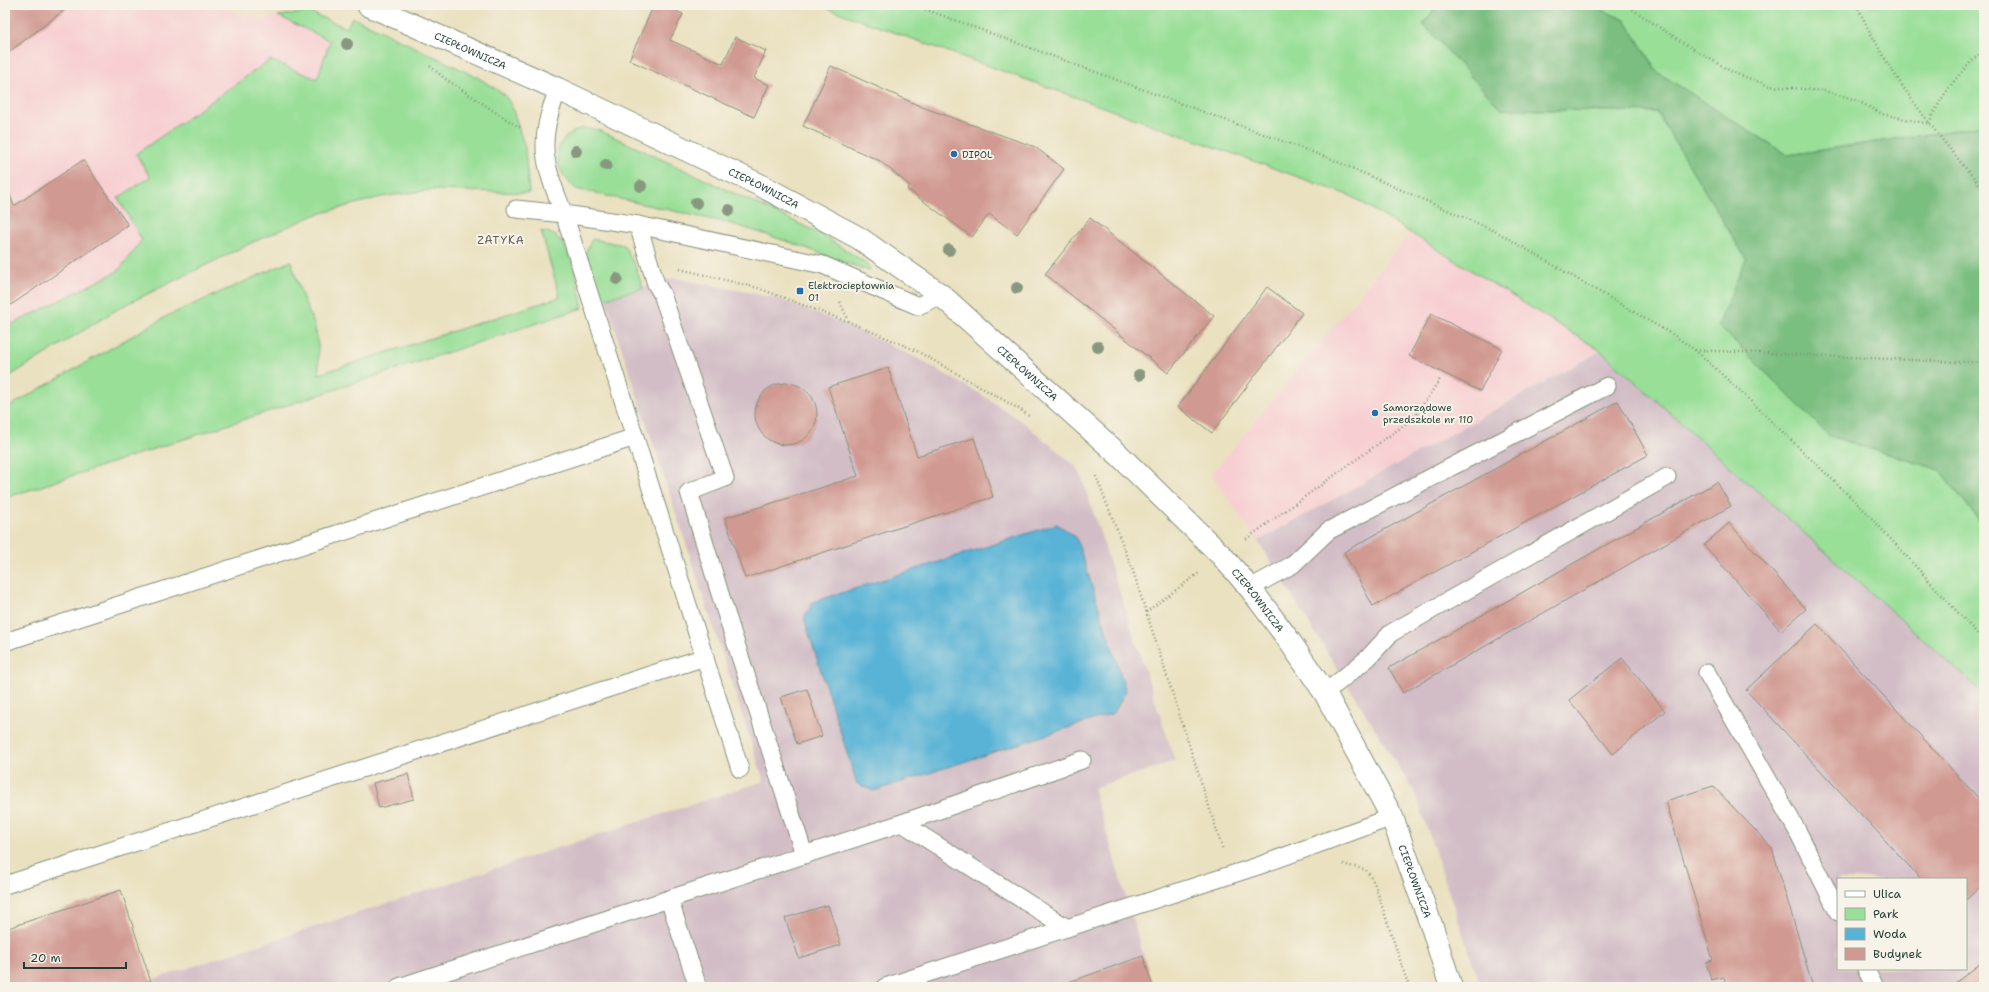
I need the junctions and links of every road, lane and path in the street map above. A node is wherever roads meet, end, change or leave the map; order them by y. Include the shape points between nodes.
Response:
1 (368, 5) edge
2 (914, 5) edge
3 (1626, 5) edge
4 (1857, 5) edge
5 (1984, 50) edge
6 (429, 65) dead end
7 (558, 89) junction
8 (1929, 124) junction
9 (544, 137) junction
10 (1984, 190) edge
11 (516, 210) dead end
12 (564, 214) junction
13 (638, 225) junction
14 (823, 265) junction
15 (675, 270) dead end
16 (942, 295) junction
17 (849, 322) junction
18 (1695, 350) junction
19 (1984, 362) edge
20 (1440, 379) dead end
21 (1607, 386) dead end
22 (1033, 420) dead end
23 (635, 437) junction
24 (1094, 471) dead end
25 (1667, 477) dead end
26 (1222, 556) junction
27 (1250, 588) junction
28 (1146, 612) junction
29 (5, 642) edge
30 (1984, 642) edge
31 (705, 657) junction
32 (1707, 673) dead end
33 (1324, 693) junction
34 (1082, 760) dead end
35 (740, 769) dead end
36 (1392, 817) junction
37 (902, 823) junction
38 (804, 854) junction
39 (1342, 864) dead end
40 (1232, 874) junction
41 (5, 885) edge
42 (669, 899) junction
43 (1837, 910) edge
44 (1067, 928) junction
45 (1866, 970) edge
46 (399, 987) edge
47 (698, 987) edge
48 (885, 987) edge
49 (1409, 987) edge
50 (1451, 987) edge
51 (1875, 987) edge

1 - 7 street, CIEPŁOWNICZA
2 - 18 path via 1331,159 1476,223 1504,236
3 - 8 path via 1734,73 1770,86 1825,91 1856,100 1882,114
4 - 8 path via 1893,71
5 - 8 path via 1969,62 1933,113
6 - 9 path via 444,78 512,123
7 - 9 lane via 548,114
7 - 16 street, CIEPŁOWNICZA via 762,186 859,238
8 - 10 path
9 - 12 lane via 544,151 551,181
11 - 12 lane
12 - 13 lane
12 - 23 lane
13 - 14 lane
13 - 38 lane via 656,284 662,294 725,478 689,492
14 - 16 lane via 918,306
14 - 17 path
15 - 17 path via 681,268 758,288
16 - 26 street, CIEPŁOWNICZA via 1118,455
17 - 22 path via 915,350 1021,410
18 - 19 path
18 - 30 path via 1866,512
20 - 26 path via 1414,418
21 - 27 lane via 1328,531 1292,565
23 - 29 lane
23 - 31 lane
24 - 28 path
25 - 33 lane via 1391,633 1368,658
26 - 27 street, CIEPŁOWNICZA
26 - 28 path
27 - 33 street, CIEPŁOWNICZA
28 - 40 path
31 - 35 lane
31 - 41 lane
32 - 43 lane via 1798,832
33 - 36 street, CIEPŁOWNICZA
34 - 37 lane
36 - 40 lane
36 - 50 street, CIEPŁOWNICZA
37 - 38 lane
37 - 44 lane
38 - 42 lane
39 - 49 path via 1366,870 1374,882
40 - 44 lane
42 - 46 lane
42 - 47 lane
44 - 48 lane
45 - 51 lane

